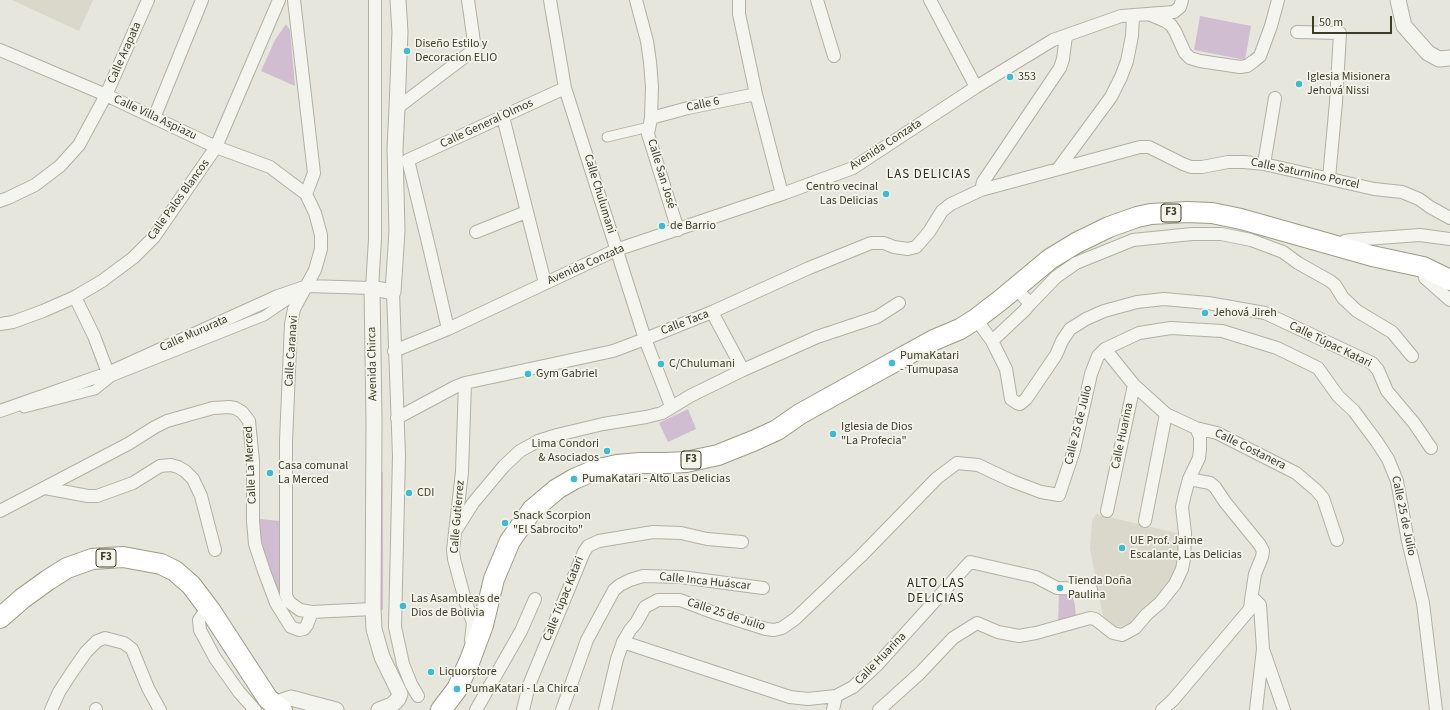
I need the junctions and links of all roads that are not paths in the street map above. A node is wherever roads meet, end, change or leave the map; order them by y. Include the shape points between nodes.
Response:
1 (148, 0) edge
2 (202, 0) edge
3 (279, 0) edge
4 (294, 0) edge
5 (375, 0) edge
6 (398, 0) edge
7 (468, 0) edge
8 (550, 0) edge
9 (636, 0) edge
10 (739, 0) edge
11 (817, 0) edge
12 (930, 0) edge
13 (1182, 0) edge
14 (1278, 0) edge
15 (1398, 0) edge
16 (1406, 0) edge
17 (1146, 14) junction
18 (1133, 16) junction
19 (1404, 26) junction
20 (1297, 32) dead end
21 (1066, 36) junction
22 (2, 54) edge
23 (834, 56) dead end
24 (1450, 58) edge
25 (976, 87) junction
26 (566, 88) junction
27 (756, 94) junction
28 (106, 95) junction
29 (1275, 98) dead end
30 (397, 108) junction
31 (503, 116) junction
32 (154, 118) junction
33 (650, 122) junction
34 (607, 137) dead end
35 (216, 147) junction
36 (1264, 164) junction
37 (1058, 169) junction
38 (1329, 178) junction
39 (981, 190) junction
40 (306, 194) junction
41 (782, 194) junction
42 (0, 201) edge
43 (951, 204) joint
44 (526, 212) junction
45 (1450, 218) edge
46 (678, 230) junction
47 (476, 232) dead end
48 (1450, 238) edge
49 (1343, 248) junction
50 (616, 250) junction
51 (1423, 267) junction
52 (1450, 280) edge
53 (544, 283) junction
54 (307, 286) junction
55 (372, 288) junction
56 (1016, 288) junction
57 (393, 292) junction
58 (75, 297) junction
59 (1450, 300) edge
60 (899, 303) dead end
61 (1030, 304) junction
62 (712, 312) junction
63 (976, 320) junction
64 (0, 324) edge
65 (448, 329) junction
66 (645, 339) junction
67 (992, 341) junction
68 (1105, 349) junction
69 (394, 351) junction
70 (1412, 356) dead end
71 (743, 370) junction
72 (108, 373) junction
73 (465, 383) junction
74 (1134, 385) junction
75 (671, 406) junction
76 (1, 413) edge
77 (1166, 414) junction
78 (397, 418) junction
79 (1196, 428) junction
80 (1431, 448) dead end
81 (1189, 479) junction
82 (45, 488) junction
83 (0, 510) edge
84 (1107, 512) dead end
85 (1145, 521) dead end
86 (456, 530) junction
87 (1337, 540) dead end
88 (742, 542) dead end
89 (215, 550) dead end
90 (764, 588) dead end
91 (1091, 589) dead end
92 (535, 599) dead end
93 (1251, 600) junction
94 (373, 609) junction
95 (210, 610) junction
96 (312, 612) junction
97 (0, 618) edge
98 (623, 642) junction
99 (476, 645) junction
100 (399, 649) junction
101 (1263, 649) junction
102 (387, 667) junction
103 (418, 696) dead end
104 (836, 696) junction
105 (279, 709) edge
106 (1256, 709) edge
107 (51, 710) edge
108 (160, 710) edge
109 (255, 710) edge
110 (336, 710) edge
111 (379, 710) edge
112 (441, 710) edge
113 (476, 710) edge
114 (523, 710) edge
115 (562, 710) edge
116 (605, 710) edge
117 (833, 710) edge
118 (879, 710) edge
119 (1162, 710) edge
120 (1284, 710) edge
121 (1436, 710) edge

1 - 28 street, Calle Arapata
2 - 32 street
3 - 35 street, Calle Palos Blancos
4 - 40 street via 314,174
5 - 55 street, Avenida Chirca via 375,239
6 - 30 street, Avenida Chirca via 400,32
7 - 30 street via 475,49
8 - 26 street, Calle Chulumani
9 - 33 street, Calle San José via 650,62
10 - 27 street via 739,14
11 - 23 street
12 - 25 street
13 - 17 street, Avenida Conzata via 1180,7 1174,12
14 - 17 street via 1272,26 1260,56 1247,66 1240,67 1190,58 1171,25
15 - 19 street
16 - 19 street
17 - 18 street, Avenida Conzata
18 - 21 street, Avenida Conzata via 1121,16
18 - 37 street via 1132,36 1121,77 1111,97
19 - 24 street via 1428,53 1439,59
20 - 38 street via 1340,33
21 - 25 street, Avenida Conzata via 1053,40
21 - 39 street via 1060,68 983,182
22 - 28 street, Calle Villa Aspiazu
25 - 41 street, Avenida Conzata via 853,168
26 - 31 street, Calle General Olmos
26 - 50 street, Calle Chulumani
27 - 33 street, Calle 6 via 688,108
27 - 41 street
28 - 32 street, Calle Villa Aspiazu
28 - 42 street, Calle Arapata via 79,145 60,166 34,185
29 - 36 street
30 - 57 street, Avenida Chirca via 394,149 397,231
31 - 44 street
31 - 65 street, Calle General Olmos via 408,160
32 - 35 street, Calle Villa Aspiazu
33 - 34 street
33 - 46 street, Calle San José via 648,134
35 - 40 street, Calle Villa Aspiazu via 270,167
35 - 58 street, Calle Palos Blancos via 154,237 133,258
36 - 37 street, Calle Saturnino Porcel via 1228,162 1191,167 1149,147 1140,147
36 - 38 street, Calle Saturnino Porcel
37 - 39 street, Calle Saturnino Porcel
38 - 45 street, Calle Saturnino Porcel via 1402,192
39 - 43 street, Calle Saturnino Porcel
40 - 54 street, Calle Caranavi via 321,235 321,249
41 - 46 street, Avenida Conzata
43 - 62 street, Calle Taca via 942,211 916,247 908,249 884,243 870,243
44 - 47 street
44 - 53 street
46 - 50 street, Avenida Conzata
48 - 49 street via 1420,235 1351,240 1345,241
49 - 51 highway, F3
49 - 56 highway, F3 via 1212,213 1151,214 1116,225 1078,242 1050,259
50 - 53 street, Avenida Conzata
50 - 66 street, Calle Chulumani
51 - 52 highway, F3
51 - 59 street via 1425,278
53 - 65 street, Avenida Conzata
54 - 55 street, Calle Mururata
54 - 72 street, Calle Mururata via 278,296
54 - 76 street via 264,316 111,377 95,390
54 - 96 street, Calle Caranavi via 294,309 291,324 286,441 286,595 289,602 300,610
55 - 57 street, Calle Mururata
55 - 94 street, Avenida Chirca
56 - 61 street
56 - 63 highway, F3
57 - 69 street, Avenida Chirca
58 - 64 street, Calle Palos Blancos via 13,322
58 - 72 street
60 - 71 street via 878,317 817,337
61 - 67 street
61 - 70 street via 1056,277 1076,263 1133,240 1221,234 1251,240 1283,252 1330,281 1357,311 1392,332
62 - 66 street, Calle Taca
62 - 71 street
63 - 67 street
63 - 99 highway, F3 via 886,366 822,401 777,430 753,441 686,462 617,465 595,470 557,489 532,510 510,541 494,579
65 - 69 street, Avenida Conzata
66 - 73 street, Calle Taca via 613,351
66 - 75 street, Calle Chulumani
67 - 80 street, Calle Túpac Katari via 1006,369 1011,399 1020,404 1031,393 1070,329 1104,311 1137,302 1164,299 1208,303 1264,313 1372,363 1387,391
68 - 74 street, Calle Costanera
68 - 98 street, Calle 25 de Julio via 1098,356 1091,374 1074,450 1059,495 1041,492 978,465 957,463 938,478 795,619 782,628 766,629 680,600 658,600 645,607
68 - 121 street, Calle 25 de Julio via 1139,333 1171,328 1222,331 1277,348 1318,368 1377,442 1388,459 1397,481 1423,603
69 - 78 street, Avenida Chirca
71 - 75 street
72 - 76 street, Calle Mururata
73 - 78 street, Calle Taca
73 - 86 street, Calle Gutierrez via 462,472
74 - 77 street, Calle Costanera
74 - 84 street, Calle Huarina
75 - 86 street via 662,413 603,424 538,441 504,466 473,503
77 - 79 street, Calle Costanera
77 - 85 street
78 - 100 street, Avenida Chirca via 395,627
79 - 81 street via 1200,437 1199,458
79 - 87 street, Calle Costanera via 1217,433 1296,473 1323,498
81 - 93 street via 1210,483 1260,545 1263,551 1255,574
81 - 118 street via 1182,507 1185,533 1182,570 1160,603 1135,628 1122,636 1090,618 1019,636 977,624 953,638 920,673
82 - 83 street, Calle La Merced
82 - 89 street via 96,496 133,484 160,466 178,467 193,479 201,496
82 - 96 street, Calle La Merced via 167,421 213,408 235,408 249,421 253,461 255,544 276,603 291,627 299,630 307,625
86 - 99 street, Calle Gutierrez via 454,559 473,622 470,643
88 - 114 street, Calle Túpac Katari via 707,539 681,532 652,532 599,541 588,546 529,685
90 - 115 street, Calle Inca Huáscar via 681,577 643,576 620,585 614,590 587,640
91 - 104 street, Calle Huarina via 1057,588 1036,577 970,562 877,665 853,687
92 - 113 street via 521,631
93 - 101 street via 1260,605
93 - 119 street via 1250,609
94 - 96 street, Calle Caranavi
94 - 102 street, Avenida Chirca via 374,629
95 - 97 highway, F3 via 191,585 175,571 161,564 123,557 92,559 67,568 23,598
95 - 105 highway, F3 via 268,699
95 - 109 street via 199,620 200,630 215,658
98 - 104 street, Calle Huarina via 790,698
98 - 116 street, Calle 25 de Julio
99 - 112 highway, F3 via 457,689
100 - 102 street
100 - 103 street, Avenida Chirca
101 - 106 street
101 - 120 street
102 - 111 street, Avenida Chirca via 400,694 392,705
104 - 117 street
105 - 110 street via 282,702 291,698
107 - 108 street via 59,692 86,652 97,641 105,638 124,643 132,649

